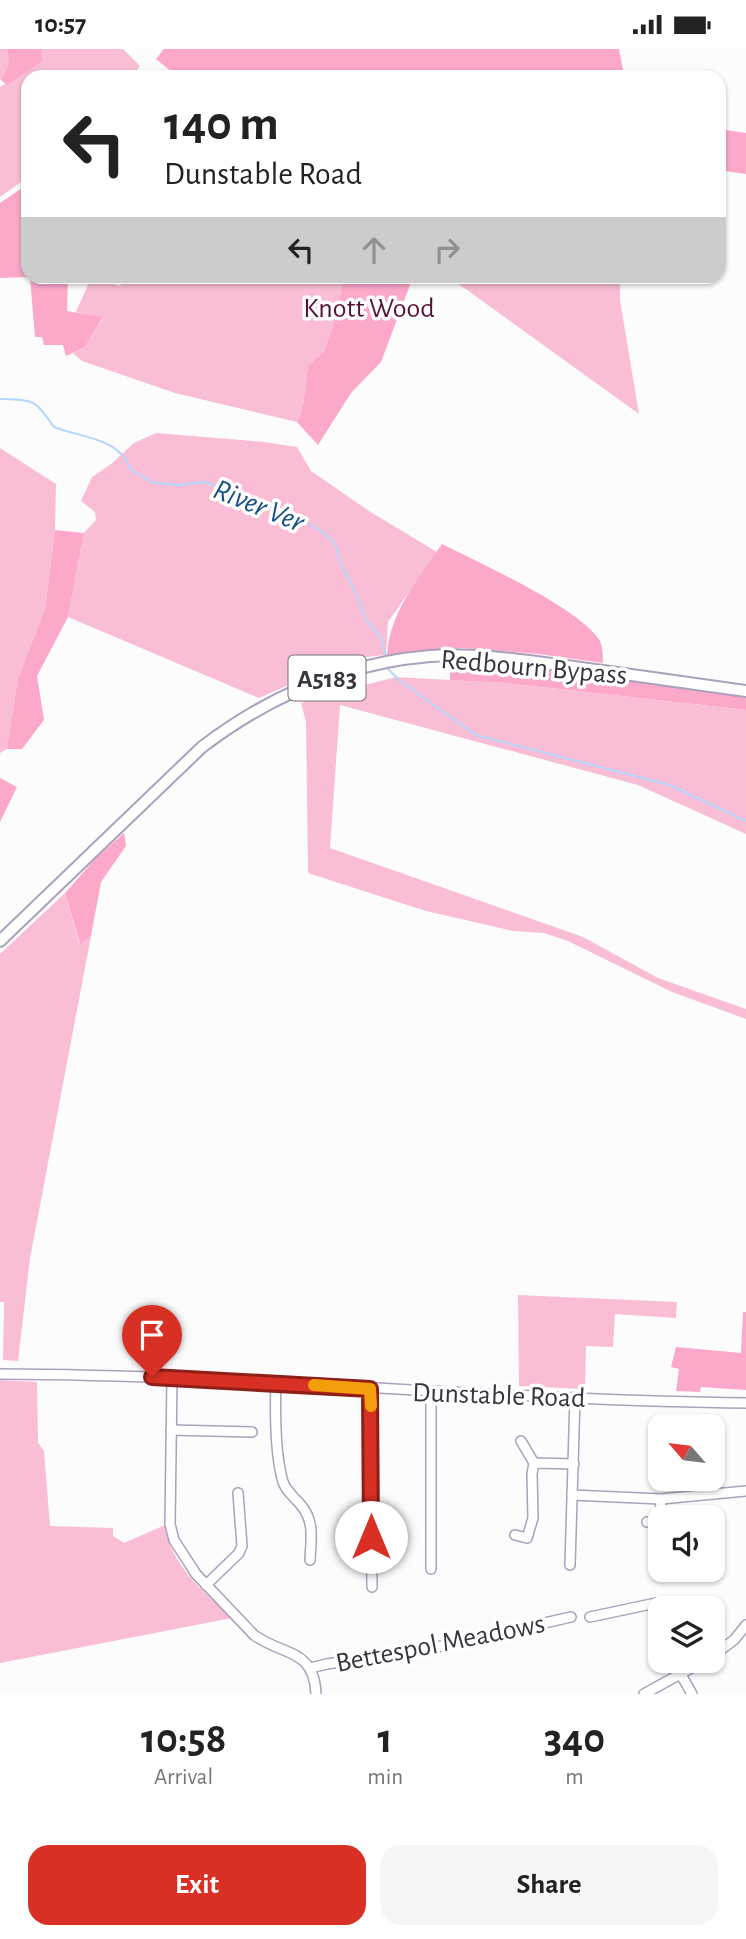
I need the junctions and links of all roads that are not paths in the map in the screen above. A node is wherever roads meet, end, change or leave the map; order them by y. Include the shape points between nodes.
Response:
1 (746, 691) edge
2 (0, 941) edge
3 (0, 1374) edge
4 (172, 1378) junction
5 (276, 1383) junction
6 (370, 1389) junction
7 (431, 1391) junction
8 (575, 1397) junction
9 (746, 1403) edge
10 (171, 1430) junction
11 (252, 1432) dead end
12 (522, 1441) dead end
13 (534, 1463) junction
14 (573, 1464) junction
15 (700, 1491) edge
16 (746, 1492) edge
17 (238, 1493) dead end
18 (572, 1495) junction
19 (700, 1495) junction
20 (661, 1499) junction
21 (661, 1505) edge
22 (515, 1535) dead end
23 (310, 1549) junction
24 (323, 1550) dead end
25 (310, 1560) dead end
26 (570, 1565) dead end
27 (431, 1569) dead end
28 (206, 1585) junction
29 (372, 1587) dead end
30 (648, 1605) edge
31 (571, 1617) dead end
32 (590, 1617) dead end
33 (746, 1625) edge
34 (725, 1647) edge
35 (310, 1668) junction
36 (680, 1673) joint
37 (316, 1694) edge
38 (644, 1694) edge
39 (692, 1694) edge

1 - 2 main road, Redbourn Bypass / A5183 via 480,656 399,660 322,679 265,705 202,747
3 - 4 street, Dunstable Road
4 - 5 street, Dunstable Road
4 - 10 street
5 - 6 street, Dunstable Road
5 - 23 street via 282,1479 309,1517
6 - 7 street, Dunstable Road
6 - 29 street
7 - 8 street, Dunstable Road
7 - 27 street
8 - 9 street, Dunstable Road
8 - 14 street
10 - 11 street
10 - 28 street via 171,1530 184,1559
12 - 13 street
13 - 14 street
13 - 22 street via 531,1526 527,1538
14 - 18 street
15 - 19 street
16 - 19 street
17 - 28 street via 242,1546
18 - 20 street
18 - 26 street
19 - 20 street
20 - 21 street
23 - 24 street
23 - 25 street
28 - 35 street via 254,1635 298,1656
30 - 32 street
31 - 35 street, Bettespol Meadows via 432,1648
33 - 34 street
35 - 37 street
36 - 38 street
36 - 39 street

